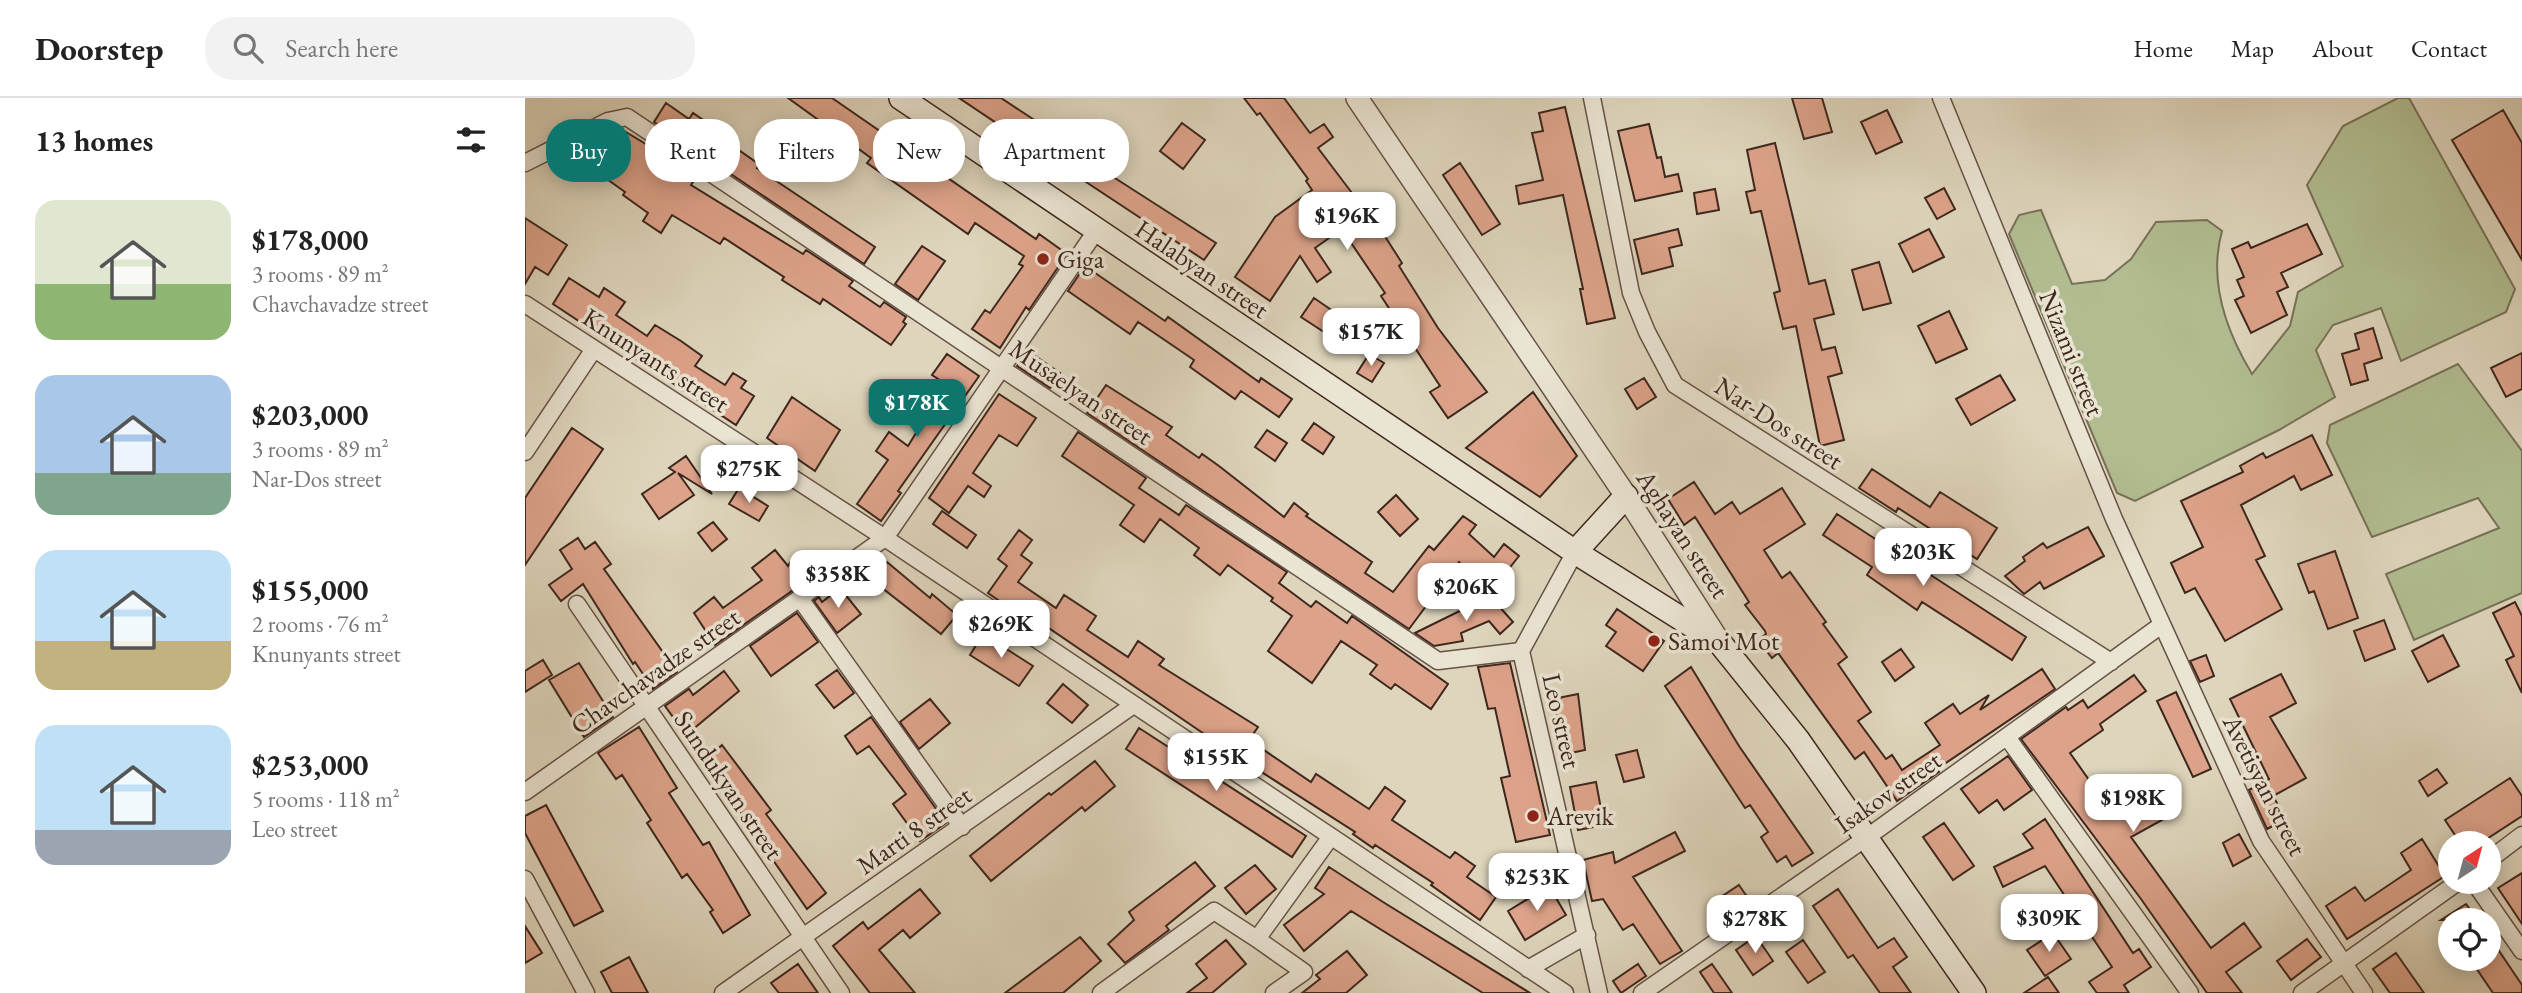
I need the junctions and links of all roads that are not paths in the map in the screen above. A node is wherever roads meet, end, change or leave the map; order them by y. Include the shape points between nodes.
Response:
1 (901, 98) edge
2 (1357, 98) edge
3 (1592, 98) edge
4 (1941, 98) edge
5 (525, 163) edge
6 (1096, 231) junction
7 (525, 304) edge
8 (594, 349) junction
9 (1001, 367) junction
10 (525, 452) edge
11 (1626, 496) junction
12 (885, 538) junction
13 (1574, 552) junction
14 (800, 600) junction
15 (577, 604) dead end
16 (2160, 626) junction
17 (1720, 643) junction
18 (1521, 652) junction
19 (2111, 662) junction
20 (1132, 706) junction
21 (646, 707) junction
22 (2007, 737) junction
23 (525, 792) edge
24 (962, 827) junction
25 (2522, 835) edge
26 (1330, 838) junction
27 (1866, 838) junction
28 (2501, 851) edge
29 (525, 879) edge
30 (2441, 894) edge
31 (2482, 894) edge
32 (1587, 935) junction
33 (804, 938) junction
34 (1257, 939) junction
35 (2522, 951) edge
36 (2343, 963) junction
37 (1528, 969) junction
38 (586, 993) edge
39 (723, 993) edge
40 (841, 993) edge
41 (1101, 993) edge
42 (1274, 993) edge
43 (1565, 993) edge
44 (1599, 993) edge
45 (1642, 993) edge
46 (1974, 993) edge
47 (2190, 993) edge
48 (2302, 993) edge
49 (2364, 993) edge

1 - 6 main road, Halabyan street
2 - 11 street, Aghayan street
3 - 19 street, Nar-Dos street via 1631,293 1675,385
4 - 16 street, Nizami street
5 - 9 street, Musaelyan street via 608,121 627,117
6 - 9 street, Chavchavadze street
6 - 13 main road, Halabyan street
7 - 8 street, Knunyants street
8 - 10 street
8 - 12 street, Knunyants street
9 - 12 street, Chavchavadze street
9 - 18 street, Musaelyan street via 1438,661
11 - 13 main road
11 - 17 street, Aghayan street
12 - 14 street, Chavchavadze street
12 - 20 street, Knunyants street
13 - 17 main road, Halabyan street
13 - 18 street, Leo street
14 - 21 street, Chavchavadze street
14 - 24 street
15 - 21 street, Sundukyan street
16 - 19 street, Isakov street
16 - 36 street, Avetisyan street via 2261,841
17 - 27 main road, Aghayan street via 1798,740
18 - 32 street, Leo street
19 - 22 street, Isakov street
20 - 24 street, Marti 8 street
20 - 26 street, Knunyants street
21 - 23 street, Chavchavadze street
21 - 33 street, Sundukyan street
22 - 27 street, Isakov street
22 - 47 street
24 - 33 street, Marti 8 street
25 - 28 street
26 - 34 street
26 - 37 street, Knunyants street
27 - 45 street, Isakov street
27 - 46 main road, Aghayan street
29 - 38 street
30 - 36 street
31 - 35 street
32 - 37 street
32 - 44 street, Leo street
33 - 39 street, Marti 8 street
33 - 40 street, Sundukyan street
34 - 41 street via 1214,911
34 - 42 street via 1304,972
36 - 48 street
36 - 49 street, Avetisyan street
37 - 43 street, Knunyants street

